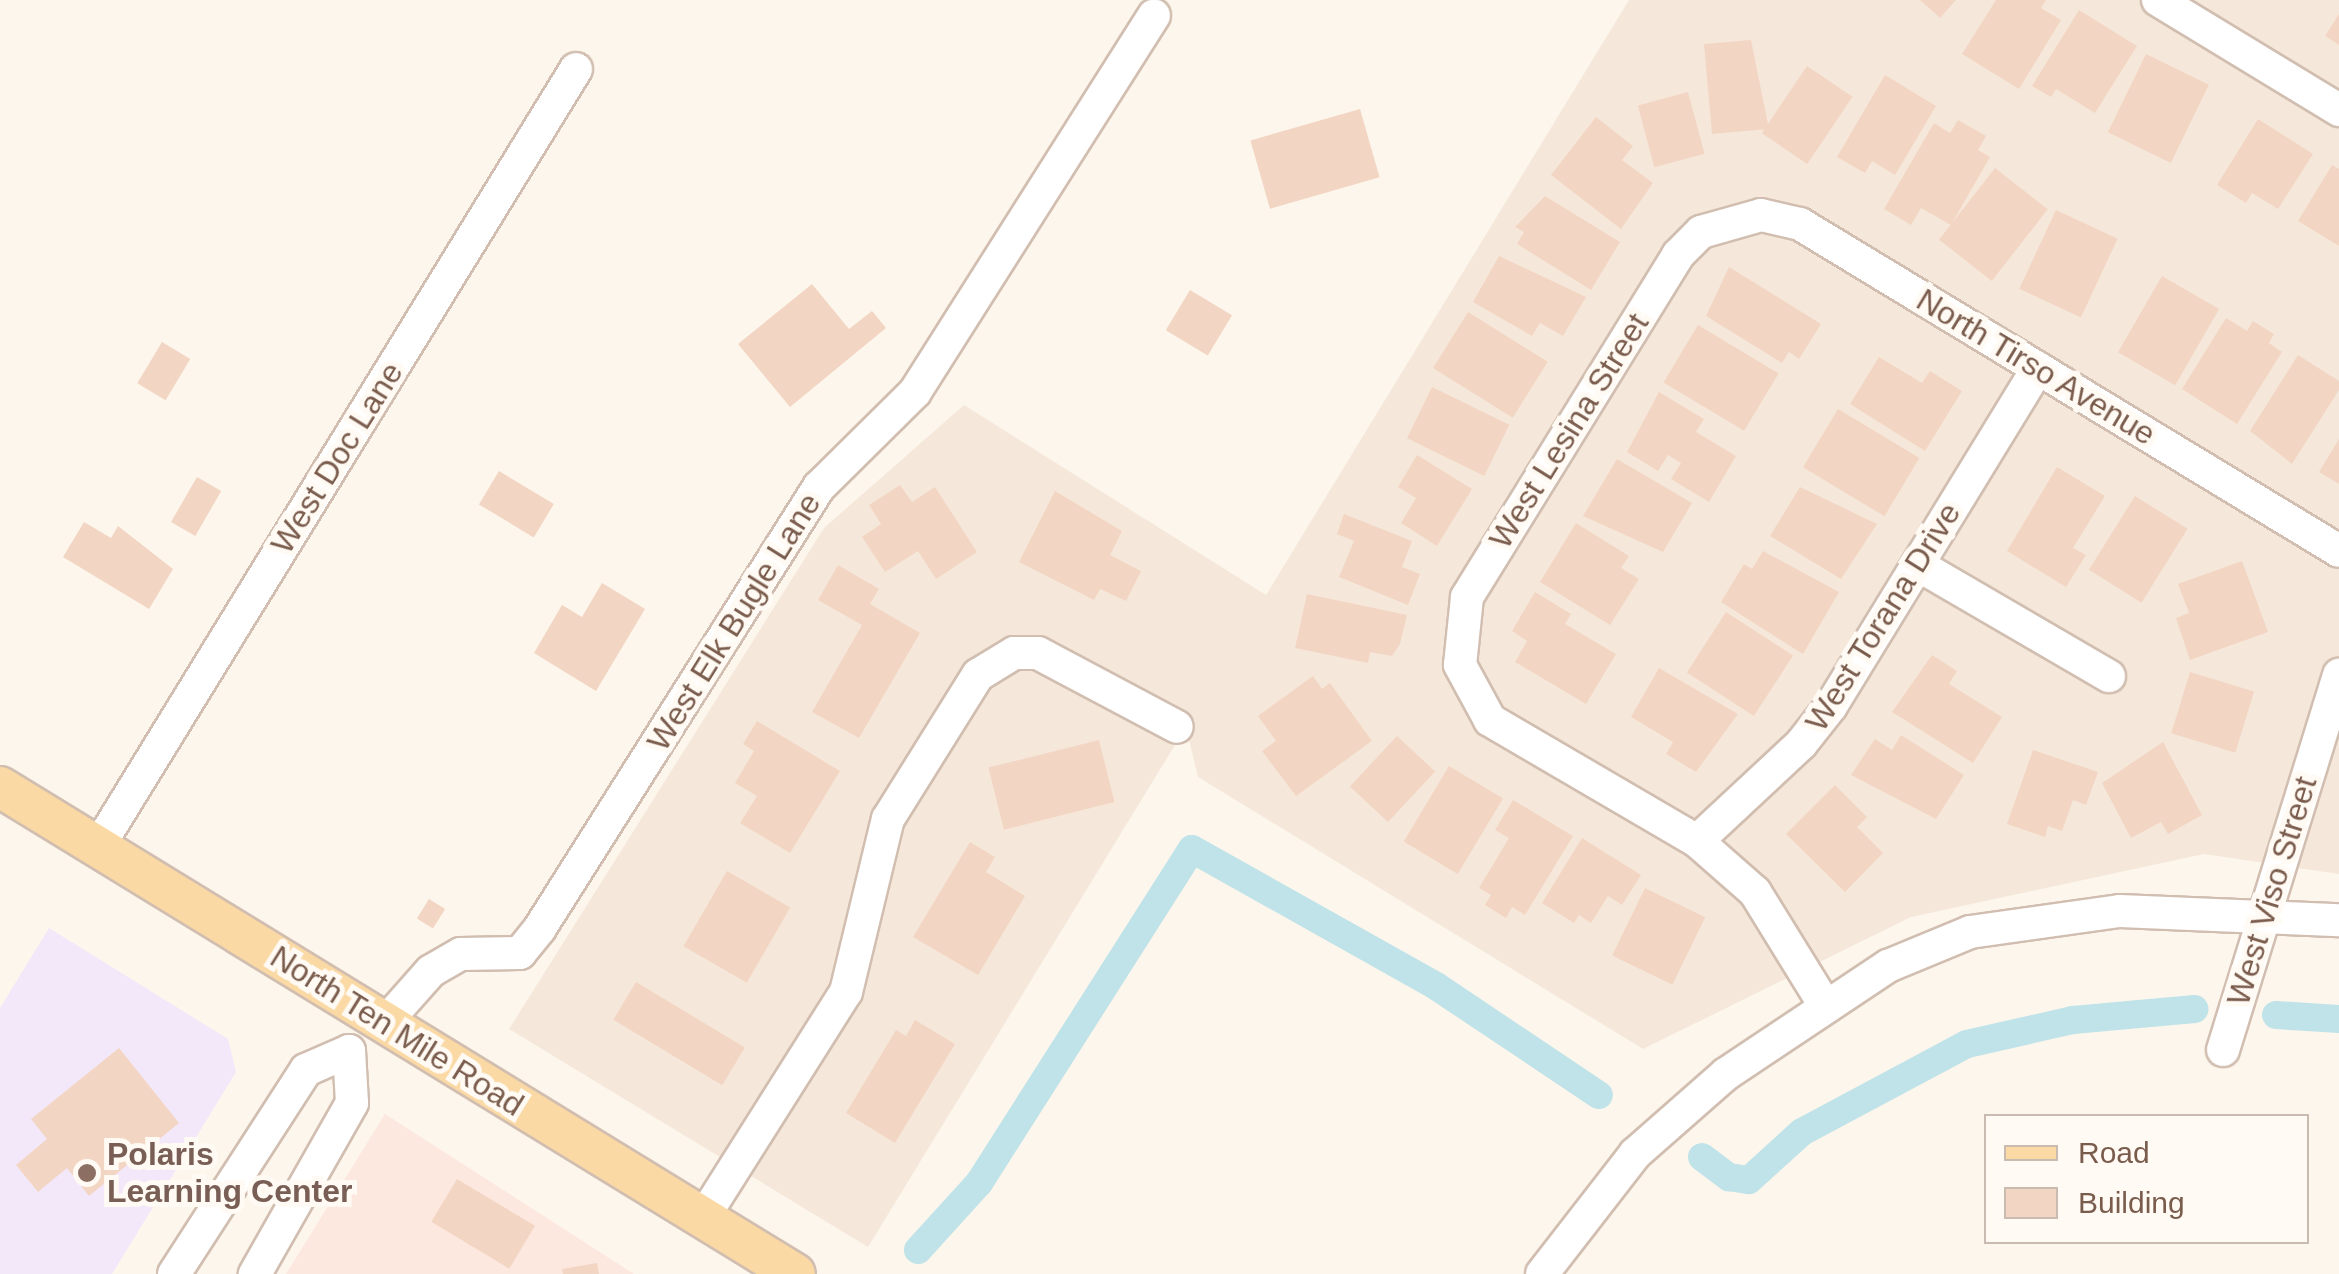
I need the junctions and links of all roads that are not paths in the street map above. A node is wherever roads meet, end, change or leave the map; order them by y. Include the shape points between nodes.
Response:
1 (2158, 0) edge
2 (1154, 15) dead end
3 (576, 69) dead end
4 (2339, 110) edge
5 (1722, 222) joint
6 (2038, 368) junction
7 (2339, 551) edge
8 (1918, 564) junction
9 (2339, 675) edge
10 (2109, 676) dead end
11 (1178, 726) dead end
12 (0, 787) edge
13 (1698, 841) junction
14 (98, 846) junction
15 (2265, 916) junction
16 (2339, 920) edge
17 (1826, 1007) junction
18 (377, 1020) junction
19 (2223, 1050) dead end
20 (350, 1051) junction
21 (703, 1218) junction
22 (174, 1274) edge
23 (255, 1274) edge
24 (795, 1274) edge
25 (1542, 1274) edge

1 - 4 street
2 - 18 street, West Elk Bugle Lane via 915,392 819,487 540,928 520,953 461,954 431,971
3 - 14 street, West Doc Lane
5 - 6 street, North Tirso Avenue via 1761,215 1800,224
5 - 13 street, West Lesina Street via 1678,254 1468,597 1460,665 1490,720
6 - 7 street, North Tirso Avenue
6 - 8 street, West Torana Drive
8 - 10 street
8 - 13 street, West Torana Drive via 1802,744
9 - 15 street, West Viso Street
11 - 21 street via 1064,660 1014,653 978,676 902,792 868,879 846,992
12 - 14 main road, North Ten Mile Road
13 - 17 street via 1755,892
14 - 18 main road, North Ten Mile Road
15 - 16 street
15 - 17 street via 2120,911 1970,932 1888,966
15 - 19 street, West Viso Street
17 - 25 street via 1726,1074 1635,1154
18 - 20 street
18 - 21 main road, North Ten Mile Road
20 - 22 street via 306,1070
20 - 23 street via 352,1103
21 - 24 main road, North Ten Mile Road

